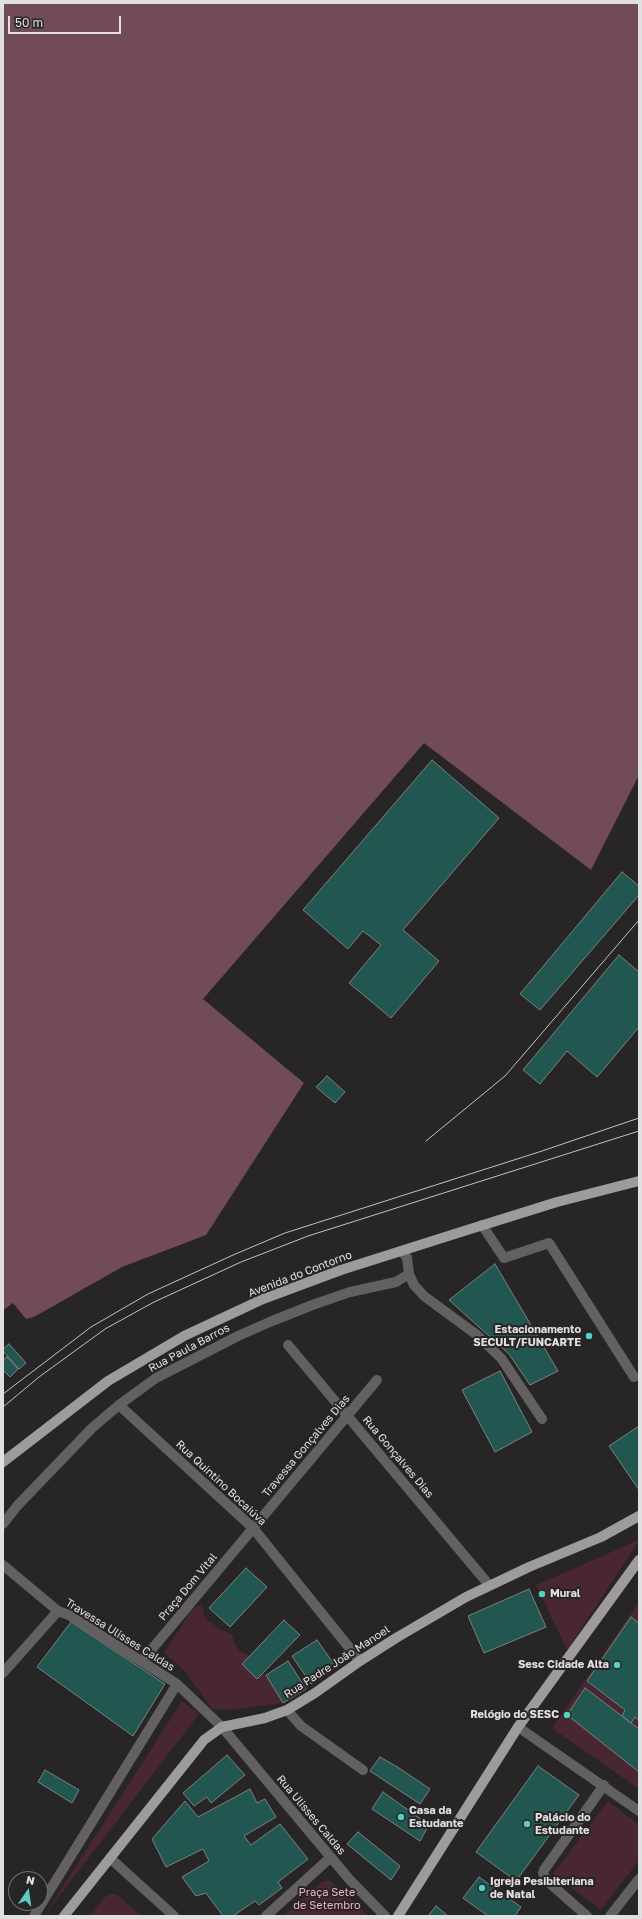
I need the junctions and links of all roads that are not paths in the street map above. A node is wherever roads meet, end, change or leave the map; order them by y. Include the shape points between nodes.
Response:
1 (639, 1181) edge
2 (482, 1225) junction
3 (402, 1251) junction
4 (409, 1274) junction
5 (288, 1344) dead end
6 (634, 1377) dead end
7 (377, 1380) dead end
8 (119, 1405) junction
9 (347, 1415) junction
10 (542, 1419) dead end
11 (3, 1462) edge
12 (639, 1516) edge
13 (3, 1524) edge
14 (253, 1528) junction
15 (639, 1560) edge
16 (3, 1565) edge
17 (489, 1585) junction
18 (58, 1611) junction
19 (142, 1661) junction
20 (360, 1661) junction
21 (3, 1673) edge
22 (177, 1684) junction
23 (287, 1710) junction
24 (222, 1727) junction
25 (518, 1727) junction
26 (363, 1770) dead end
27 (604, 1785) junction
28 (639, 1811) edge
29 (331, 1857) junction
30 (110, 1858) junction
31 (639, 1879) edge
32 (34, 1916) edge
33 (64, 1916) edge
34 (174, 1916) edge
35 (266, 1916) edge
36 (385, 1916) edge
37 (398, 1916) edge
38 (587, 1916) edge
39 (610, 1916) edge

1 - 2 main road, Avenida do Contorno
2 - 3 main road, Avenida do Contorno
2 - 6 street via 504,1258 548,1243
3 - 4 street via 407,1258
3 - 11 main road, Avenida do Contorno via 341,1270 264,1299 184,1336 108,1381
4 - 8 street, Rua Paula Barros via 396,1282 350,1292 315,1304 238,1336 156,1378
4 - 10 street via 414,1285 424,1296 476,1335 501,1358
5 - 9 street, Rua Gonçalves Dias
7 - 9 street, Travessa Gonçalves Dias
8 - 13 street, Rua Paula Barros via 92,1428
8 - 14 street, Rua Quintino Bocaiúva
9 - 14 street, Travessa Gonçalves Dias
9 - 17 street, Rua Gonçalves Dias
12 - 17 main road, Rua Padre João Manoel via 601,1537
14 - 19 street, Praça Dom Vital
14 - 20 street, Rua Quintino Bocaiúva
15 - 25 main road
16 - 18 street, Travessa Ulisses Caldas
17 - 20 main road, Rua Padre João Manoel via 432,1616
18 - 19 street, Travessa Ulisses Caldas
18 - 21 street
19 - 22 street, Travessa Ulisses Caldas
20 - 23 main road, Rua Padre João Manoel
22 - 24 street, Travessa Ulisses Caldas
22 - 32 street
23 - 24 main road, Rua Padre João Manoel via 265,1718
23 - 26 street via 301,1726
24 - 29 street, Rua Ulisses Caldas
24 - 30 main road, Rua Padre João Manoel via 200,1744
25 - 27 street
25 - 37 main road
27 - 28 street
27 - 38 street via 543,1873 546,1880
29 - 35 street
29 - 36 street, Rua Ulisses Caldas
30 - 33 main road, Rua Padre João Manoel
30 - 34 street
31 - 39 street

